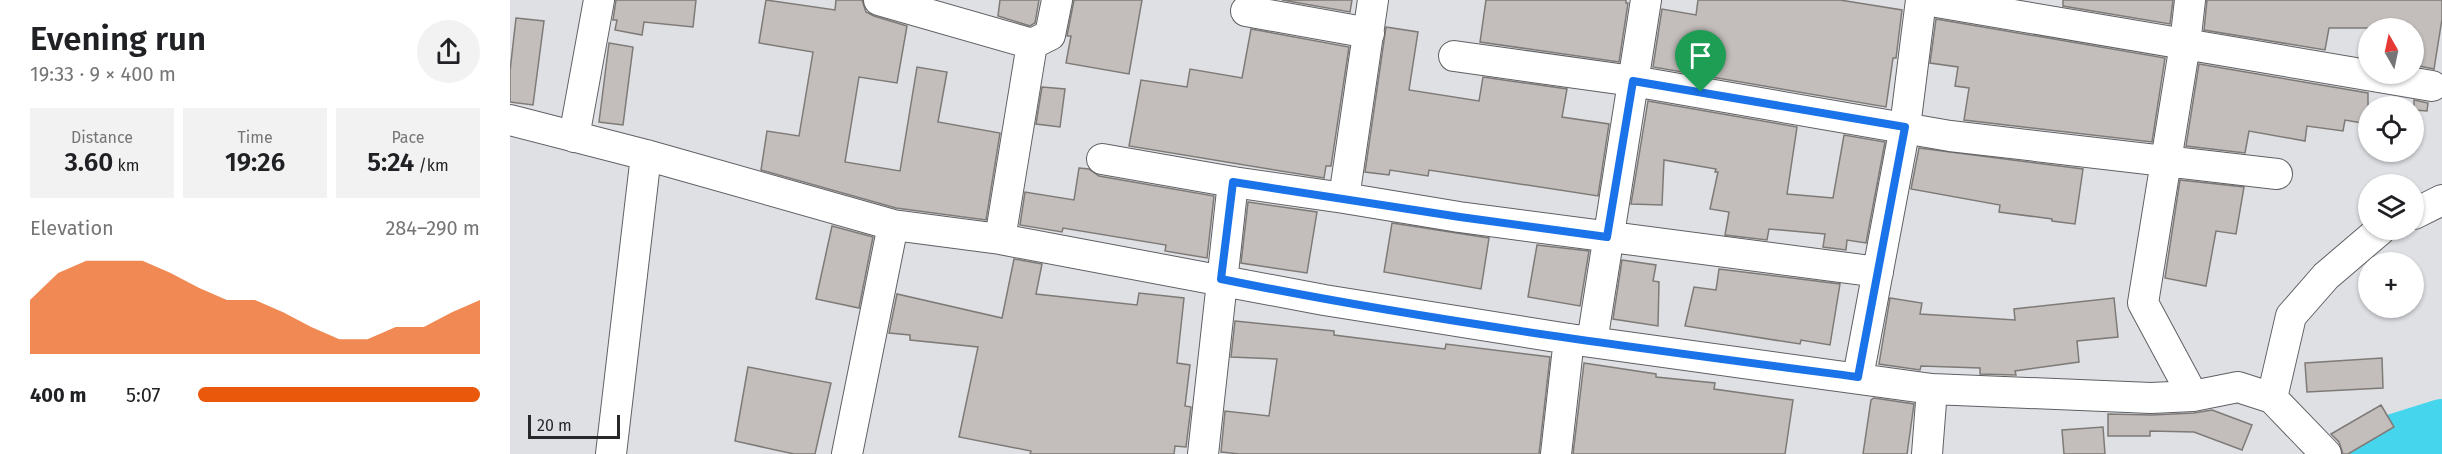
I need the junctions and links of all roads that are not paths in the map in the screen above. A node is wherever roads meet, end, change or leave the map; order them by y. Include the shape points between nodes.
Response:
1 (599, 0) edge
2 (879, 0) edge
3 (1057, 0) edge
4 (1373, 0) edge
5 (1646, 0) edge
6 (1923, 0) edge
7 (2190, 0) edge
8 (1246, 11) dead end
9 (1369, 33) junction
10 (1032, 44) junction
11 (2185, 44) junction
12 (1454, 56) dead end
13 (1633, 81) junction
14 (2432, 86) dead end
15 (510, 120) edge
16 (1905, 127) junction
17 (574, 137) junction
18 (646, 155) junction
19 (1102, 159) dead end
20 (2167, 160) junction
21 (2277, 174) dead end
22 (1233, 182) junction
23 (1344, 198) junction
24 (2442, 200) edge
25 (2424, 209) edge
26 (893, 225) junction
27 (1607, 237) junction
28 (1000, 239) junction
29 (2368, 240) edge
30 (1878, 272) junction
31 (1221, 279) junction
32 (1581, 340) junction
33 (1858, 377) junction
34 (1932, 388) junction
35 (2193, 396) junction
36 (2272, 398) junction
37 (2319, 446) edge
38 (611, 454) edge
39 (847, 454) edge
40 (1203, 454) edge
41 (1556, 454) edge
42 (1927, 454) edge

1 - 17 street
2 - 10 street
3 - 10 street via 1050,35
4 - 9 street
5 - 13 street
6 - 11 street
6 - 16 street
7 - 11 street
8 - 9 street
9 - 23 street
10 - 28 street
11 - 14 street
11 - 20 street
12 - 13 street
13 - 16 street
13 - 27 street
15 - 17 street
16 - 20 street via 1950,136
16 - 30 street
17 - 18 street
18 - 26 street
18 - 38 street
19 - 22 street
20 - 21 street
20 - 35 street via 2143,303
22 - 23 street
22 - 31 street
23 - 27 street
24 - 25 street
26 - 28 street
26 - 39 street
27 - 30 street
27 - 32 street
28 - 31 street
29 - 36 street via 2326,276 2291,316
30 - 33 street
31 - 32 street via 1324,300
31 - 40 street
32 - 33 street
32 - 41 street
33 - 34 street
34 - 35 street via 2151,398
34 - 42 street
35 - 36 street via 2238,387
36 - 37 street

